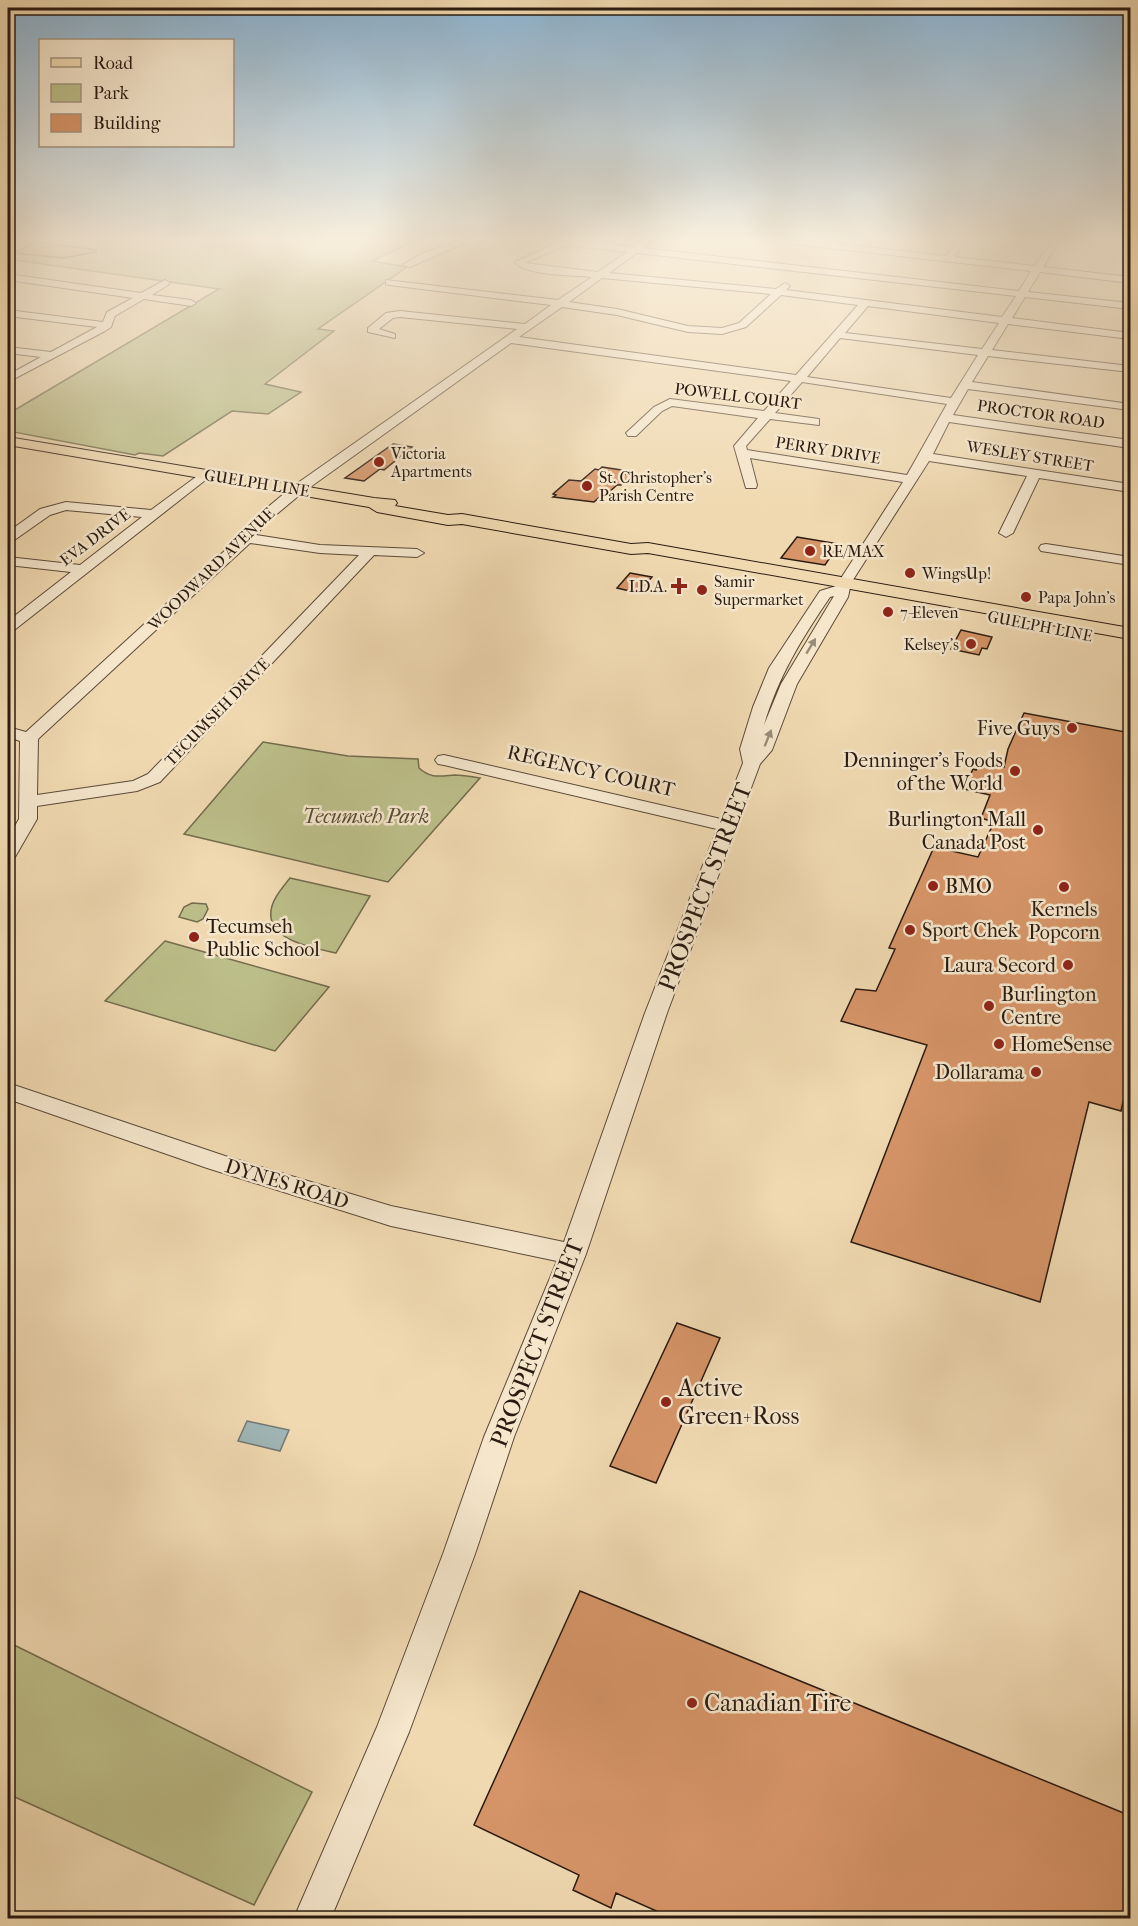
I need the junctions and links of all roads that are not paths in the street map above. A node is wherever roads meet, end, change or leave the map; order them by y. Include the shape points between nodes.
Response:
1 (96, 331) edge
2 (375, 331) edge
3 (520, 331) edge
4 (841, 331) edge
5 (1000, 331) edge
6 (1091, 331) edge
7 (838, 335) junction
8 (391, 336) dead end
9 (1131, 336) edge
10 (507, 339) junction
11 (8, 350) edge
12 (987, 353) junction
13 (53, 355) junction
14 (1131, 369) edge
15 (8, 379) edge
16 (801, 379) junction
17 (966, 385) junction
18 (954, 402) junction
19 (1131, 407) edge
20 (769, 416) junction
21 (946, 418) junction
22 (815, 422) dead end
23 (632, 433) dead end
24 (8, 435) edge
25 (8, 441) edge
26 (1131, 444) edge
27 (741, 453) junction
28 (925, 457) junction
29 (141, 463) junction
30 (1035, 473) junction
31 (204, 475) junction
32 (910, 479) junction
33 (751, 485) dead end
34 (1131, 488) edge
35 (297, 490) junction
36 (154, 514) junction
37 (1006, 533) dead end
38 (8, 538) edge
39 (247, 538) junction
40 (1046, 548) dead end
41 (369, 552) junction
42 (417, 553) dead end
43 (8, 561) edge
44 (1131, 561) edge
45 (82, 569) junction
46 (843, 586) junction
47 (8, 628) edge
48 (1131, 634) edge
49 (1131, 644) edge
50 (8, 732) edge
51 (30, 738) junction
52 (444, 759) dead end
53 (28, 802) junction
54 (728, 826) junction
55 (8, 853) edge
56 (8, 1091) edge
57 (573, 1254) junction
58 (312, 1918) edge

1 - 13 street
2 - 8 street
3 - 10 street, WOODWARD AVENUE
4 - 7 street
5 - 12 street, PROSPECT STREET
6 - 9 street
7 - 12 street
7 - 16 street
10 - 16 street
10 - 35 street, WOODWARD AVENUE
11 - 13 street
12 - 14 street
12 - 17 street, PROSPECT STREET
13 - 15 street
16 - 18 street
16 - 20 street
17 - 18 street, PROSPECT STREET
17 - 19 street
18 - 21 street, PROSPECT STREET
20 - 22 street, POWELL COURT
20 - 23 street, POWELL COURT via 670,402
20 - 27 street via 740,446
21 - 26 street, PROCTOR ROAD
21 - 28 street, PROSPECT STREET
24 - 29 main road, GUELPH LINE via 137,459
25 - 29 main road, GUELPH LINE
27 - 32 street, PERRY DRIVE
27 - 33 street
28 - 30 street, WESLEY STREET
28 - 32 street, PROSPECT STREET
29 - 31 main road, GUELPH LINE
30 - 34 street, WESLEY STREET
30 - 37 street
31 - 35 main road, GUELPH LINE
31 - 36 street, EVA DRIVE
32 - 46 street, PROSPECT STREET
35 - 39 street, WOODWARD AVENUE via 261,520
35 - 46 main road, GUELPH LINE via 448,520 462,519 631,549 648,548
36 - 38 street via 66,506 54,508
36 - 45 street, EVA DRIVE
39 - 41 street
39 - 51 street, WOODWARD AVENUE
40 - 44 street
41 - 42 street
41 - 53 street, TECUMSEH DRIVE via 154,778 137,786
43 - 45 street
45 - 47 street, EVA DRIVE
46 - 48 main road, GUELPH LINE
46 - 49 main road, GUELPH LINE
46 - 54 street, PROSPECT STREET via 825,594 777,668 749,749 752,763
50 - 51 street
51 - 53 street
52 - 54 street, REGENCY COURT
53 - 55 street via 28,819
54 - 57 street, PROSPECT STREET via 656,1013
56 - 57 street, DYNES ROAD via 216,1162 391,1215
57 - 58 street, PROSPECT STREET via 499,1437 392,1732

